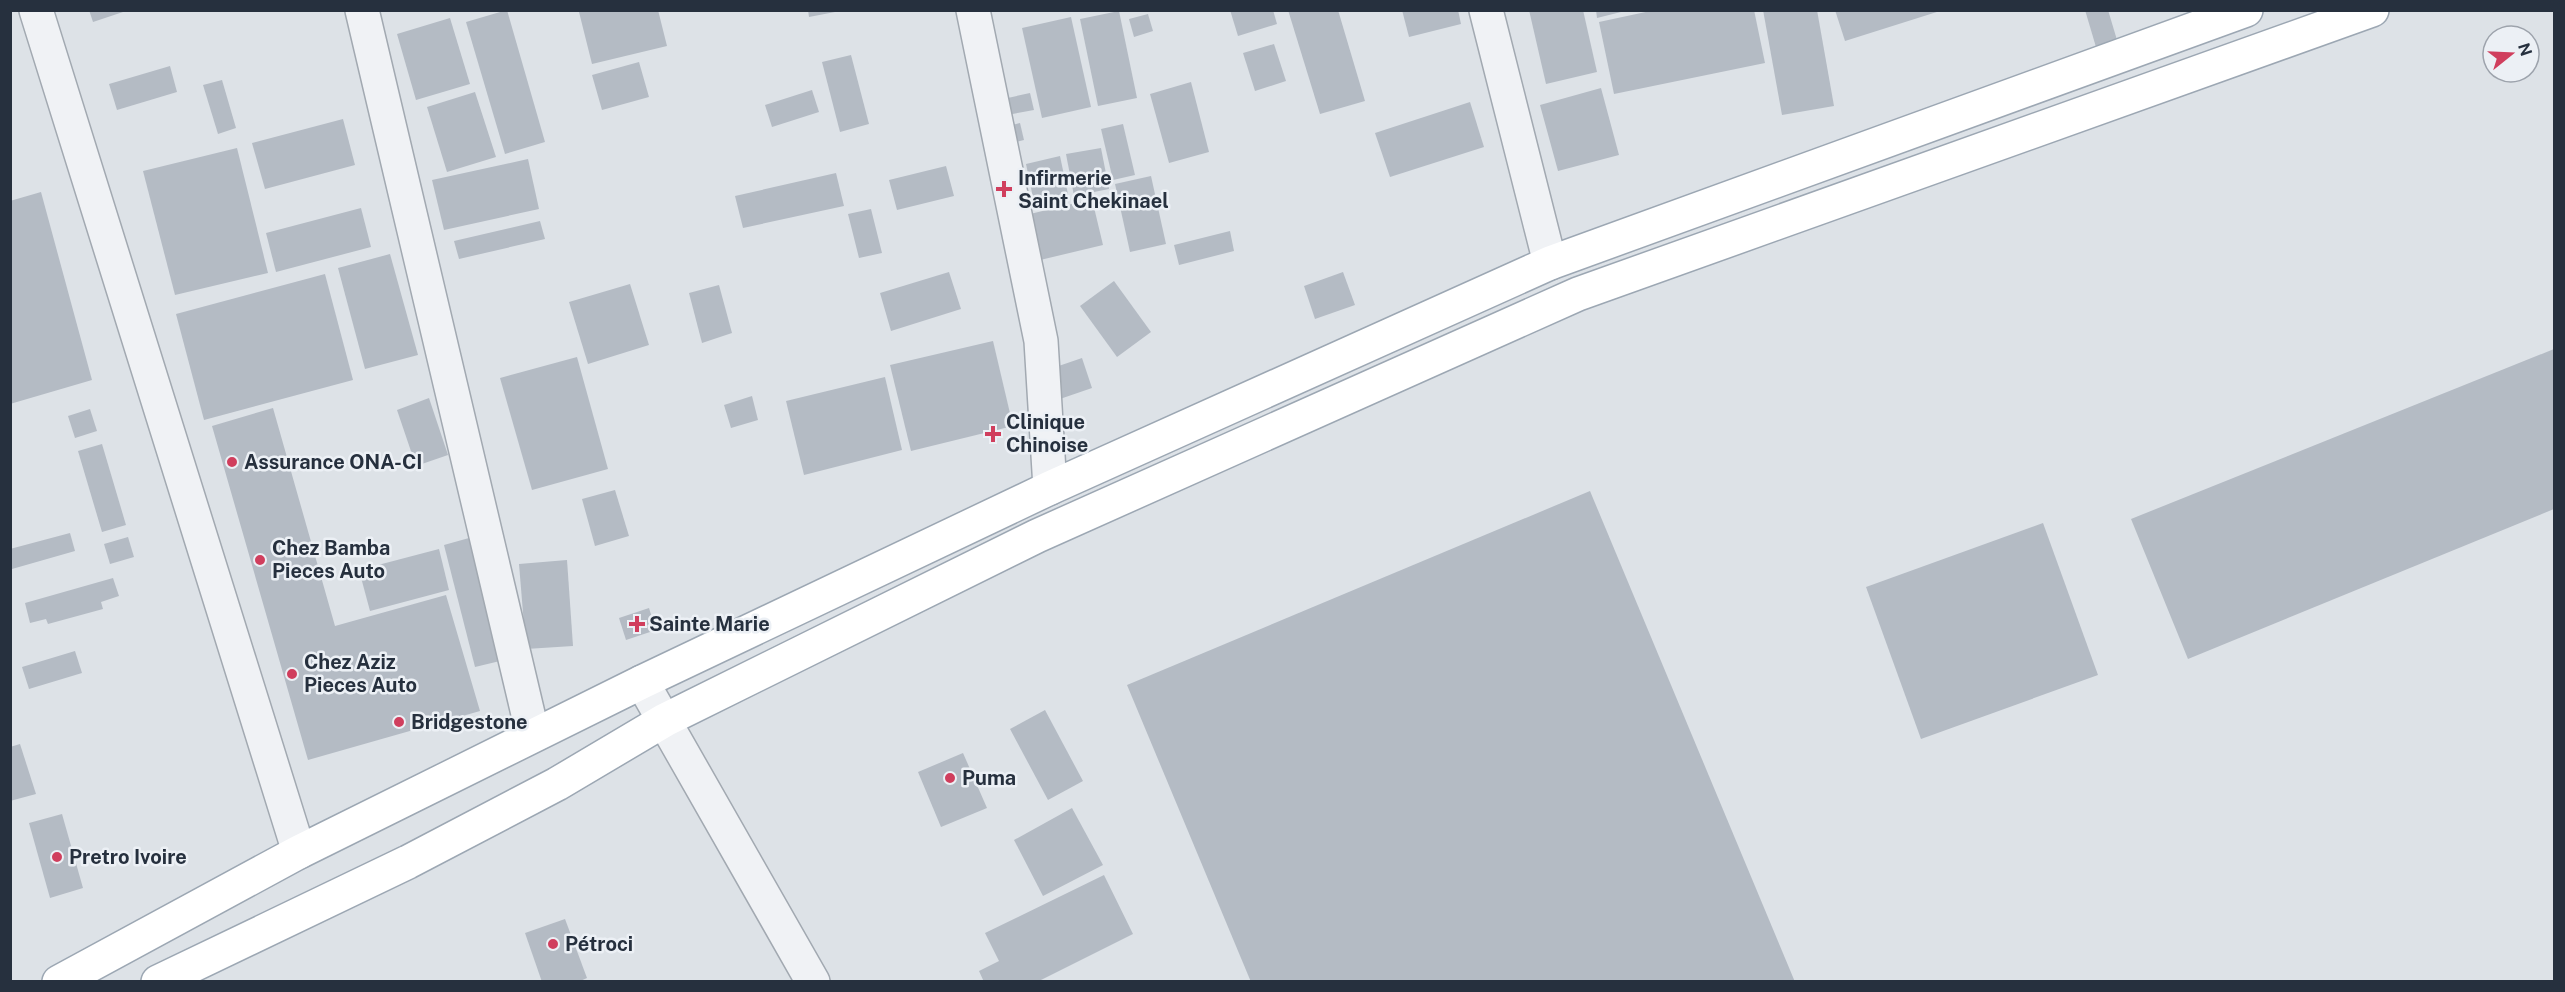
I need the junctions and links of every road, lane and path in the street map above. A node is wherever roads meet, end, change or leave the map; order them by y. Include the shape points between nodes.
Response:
1 (36, 10) edge
2 (362, 10) edge
3 (974, 10) edge
4 (1486, 10) edge
5 (2246, 10) edge
6 (2372, 10) edge
7 (2197, 19) edge
8 (1550, 262) junction
9 (1050, 488) junction
10 (642, 682) junction
11 (665, 720) junction
12 (533, 735) junction
13 (299, 852) junction
14 (59, 981) edge
15 (158, 981) edge
16 (813, 981) edge

1 - 13 street
2 - 12 street
3 - 9 street via 1041,341
4 - 8 street
5 - 7 main road
6 - 11 main road via 1578,294 1036,536
7 - 8 main road
8 - 9 main road
9 - 10 main road
10 - 11 street
10 - 12 main road
11 - 15 main road via 558,784 418,857
11 - 16 street
12 - 13 main road
13 - 14 main road

